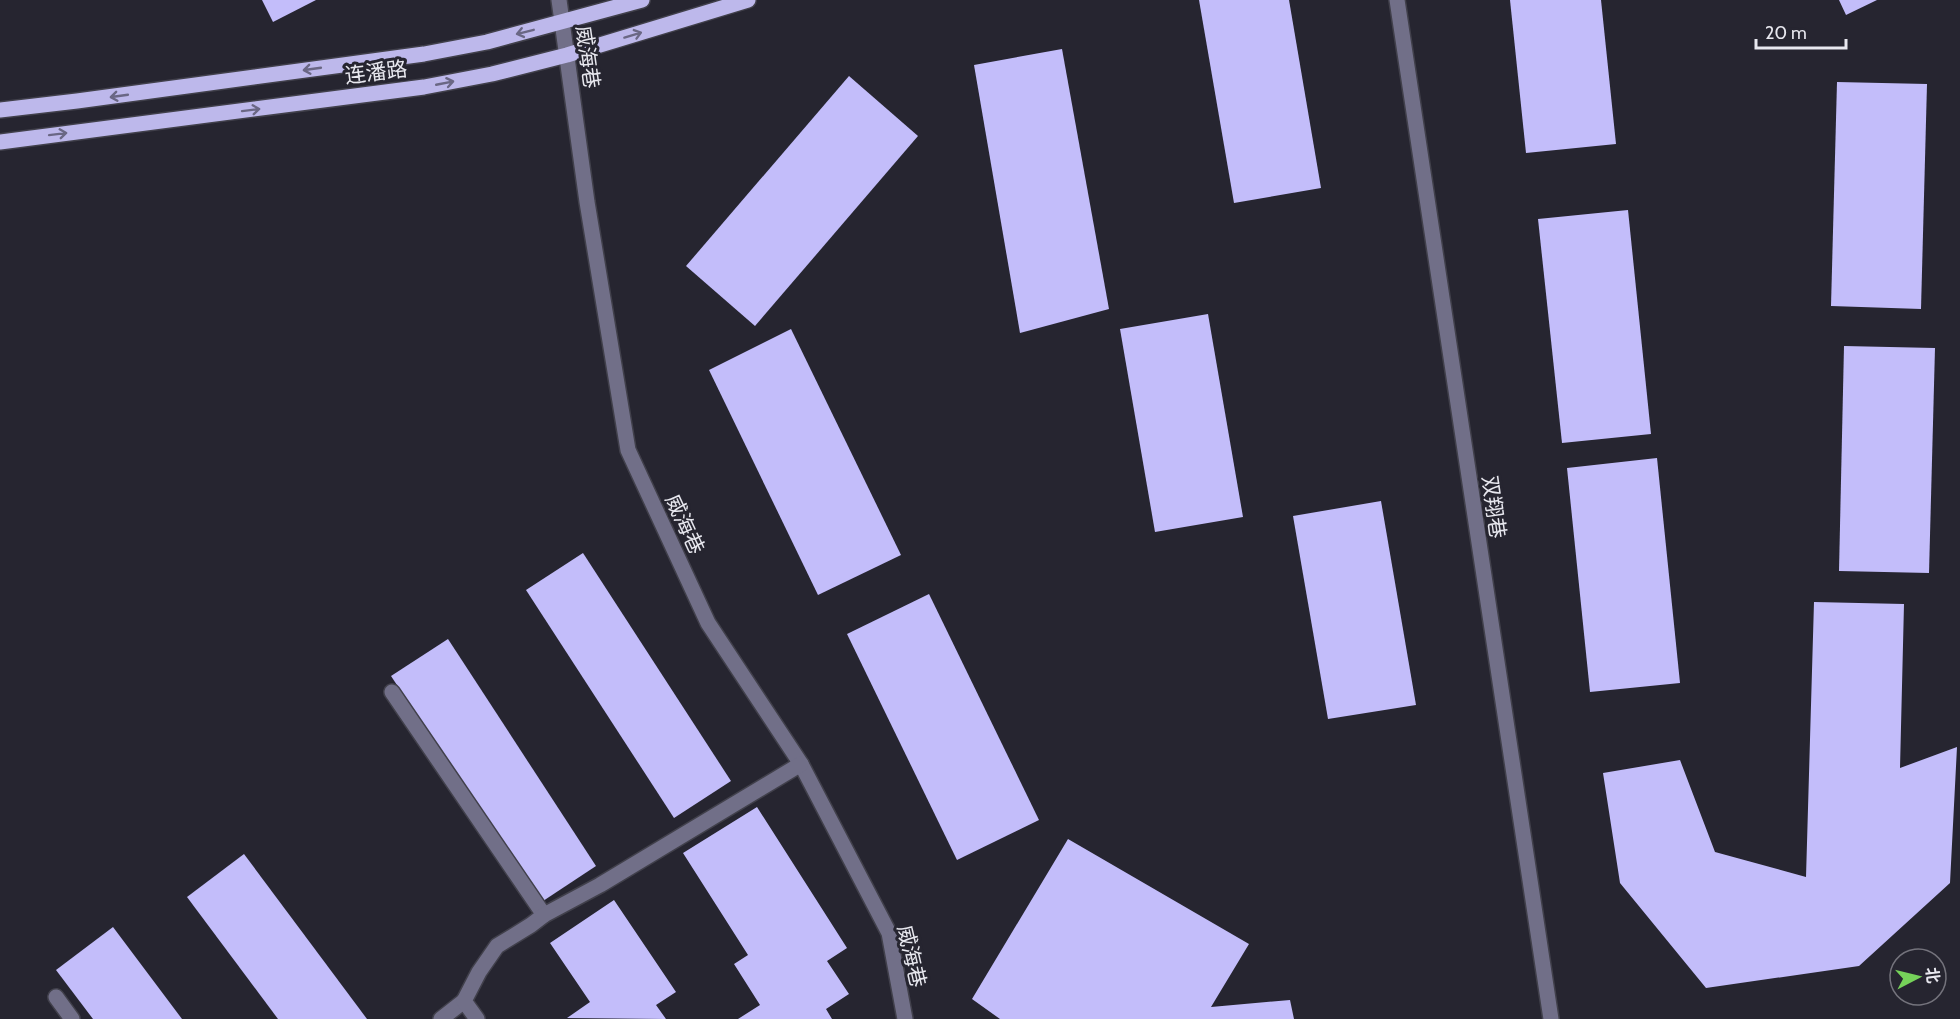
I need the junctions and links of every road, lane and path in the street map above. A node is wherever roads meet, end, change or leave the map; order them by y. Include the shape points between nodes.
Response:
1 (559, 0) edge
2 (642, 0) edge
3 (748, 0) edge
4 (1397, 0) edge
5 (563, 22) junction
6 (567, 55) junction
7 (0, 110) edge
8 (0, 142) edge
9 (392, 692) dead end
10 (801, 764) junction
11 (544, 915) junction
12 (56, 997) dead end
13 (464, 1001) junction
14 (72, 1019) edge
15 (441, 1019) edge
16 (477, 1019) edge
17 (905, 1019) edge
18 (1551, 1019) edge

1 - 5 street, 威海巷
2 - 5 main road, 连潘路
6 -> 3 main road, 连潘路
4 - 18 street, 双翔巷
5 - 6 street, 威海巷
5 -> 7 main road, 连潘路 via 424,54
8 -> 6 main road, 连潘路 via 423,87
6 - 10 street, 威海巷 via 628,450 708,623
9 - 11 street
10 - 11 street
10 - 17 street, 威海巷 via 889,933
11 - 13 street via 497,946
12 - 14 street
13 - 15 street
13 - 16 street

